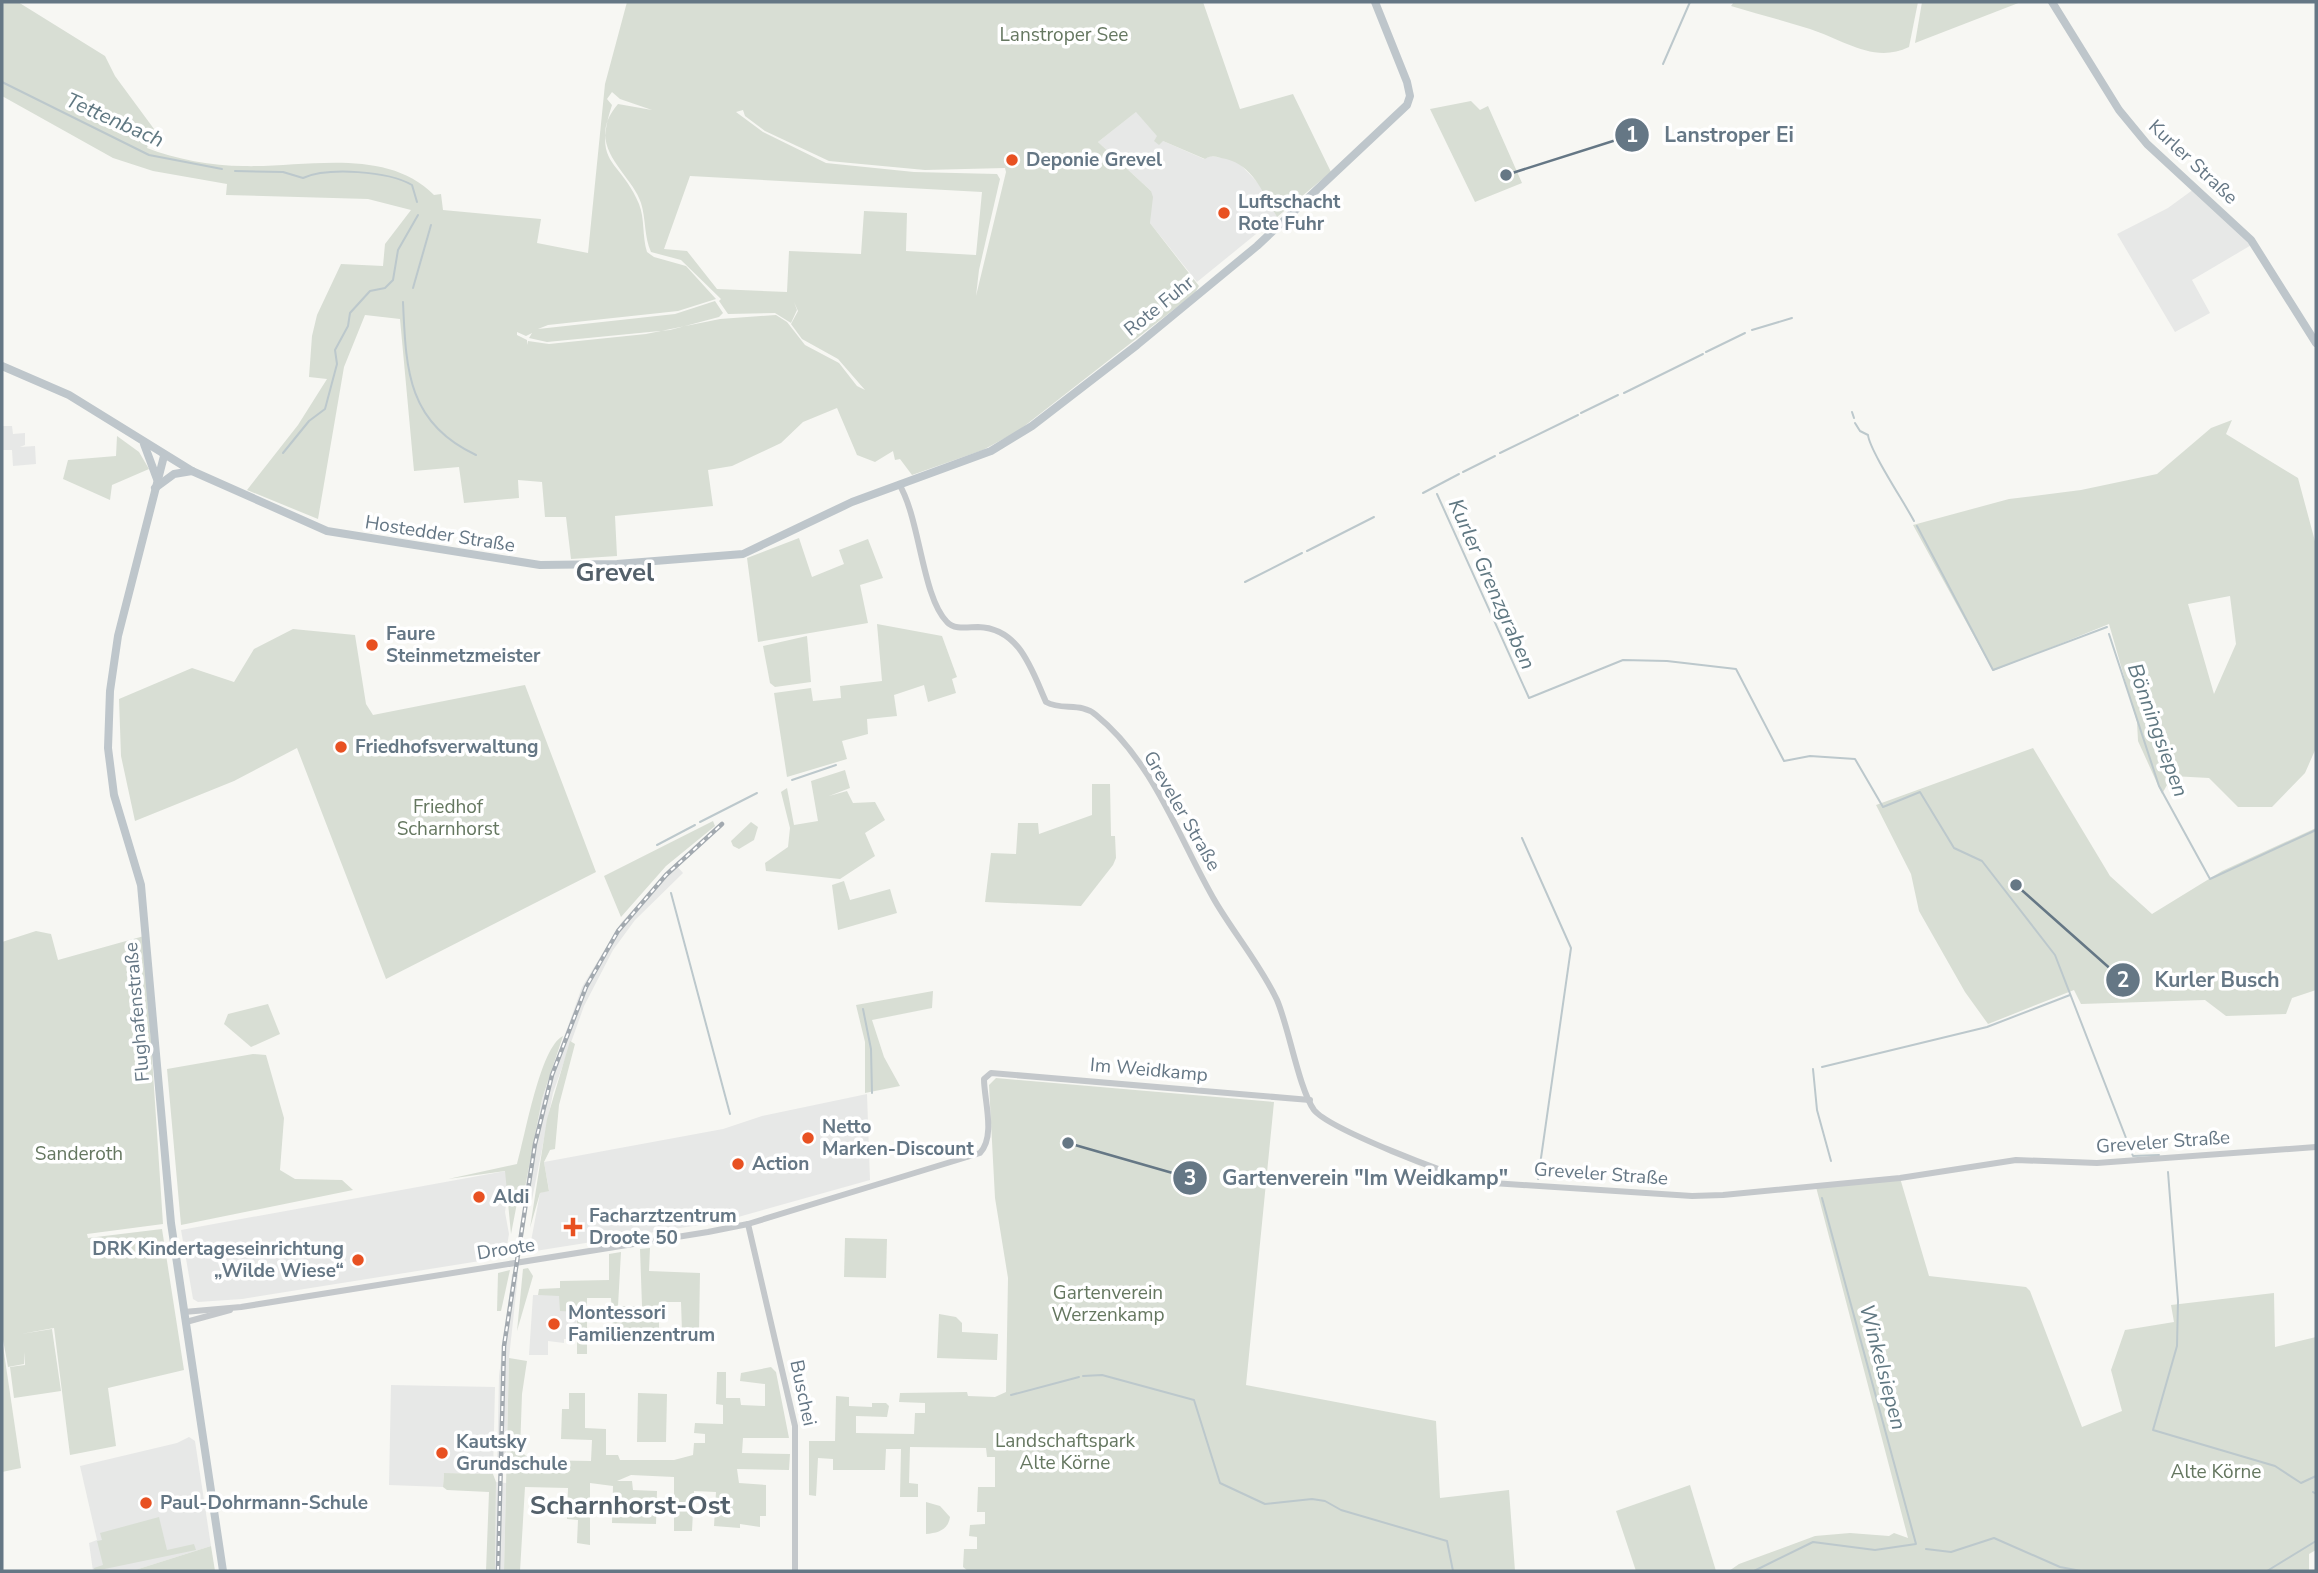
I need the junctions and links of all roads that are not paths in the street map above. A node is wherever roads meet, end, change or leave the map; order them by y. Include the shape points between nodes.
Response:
1 (1375, 2) edge
2 (2052, 2) edge
3 (2316, 343) edge
4 (2, 366) edge
5 (144, 444) junction
6 (164, 456) junction
7 (192, 471) junction
8 (156, 484) junction
9 (899, 484) junction
10 (1310, 1100) junction
11 (2316, 1147) edge
12 (984, 1149) joint
13 (748, 1224) junction
14 (232, 1309) junction
15 (184, 1312) junction
16 (186, 1322) junction
17 (223, 1571) edge
18 (795, 1571) edge

1 - 9 main road, Rote Fuhr via 1407,82 1407,105 1266,238 1065,401 991,451
2 - 3 main road, Kurler Straße via 2119,110 2147,144 2251,240
4 - 5 main road, Hostedder Straße via 69,395
5 - 6 main road, Hostedder Straße
5 - 8 main road
6 - 7 main road, Hostedder Straße
6 - 8 main road, Flughafenstraße
7 - 8 main road
7 - 9 main road, Hostedder Straße via 327,531 540,565 743,554
8 - 15 main road, Flughafenstraße via 118,636 108,748 114,795 142,897 171,1223
9 - 10 street, Greveler Straße via 935,599 947,623 1005,636 1021,649 1046,702 1088,709 1135,758 1221,911 1266,978
10 - 11 street, Greveler Straße via 1328,1122 1466,1180 1692,1196 1900,1178 2016,1160 2097,1163
10 - 12 street, Im Weidkamp via 986,1075
12 - 13 street, Droote via 932,1170
13 - 14 street, Droote
13 - 18 street, Buschei via 795,1426
14 - 15 street, Droote
14 - 16 street, Droote
15 - 16 main road, Flughafenstraße
16 - 17 main road, Flughafenstraße

